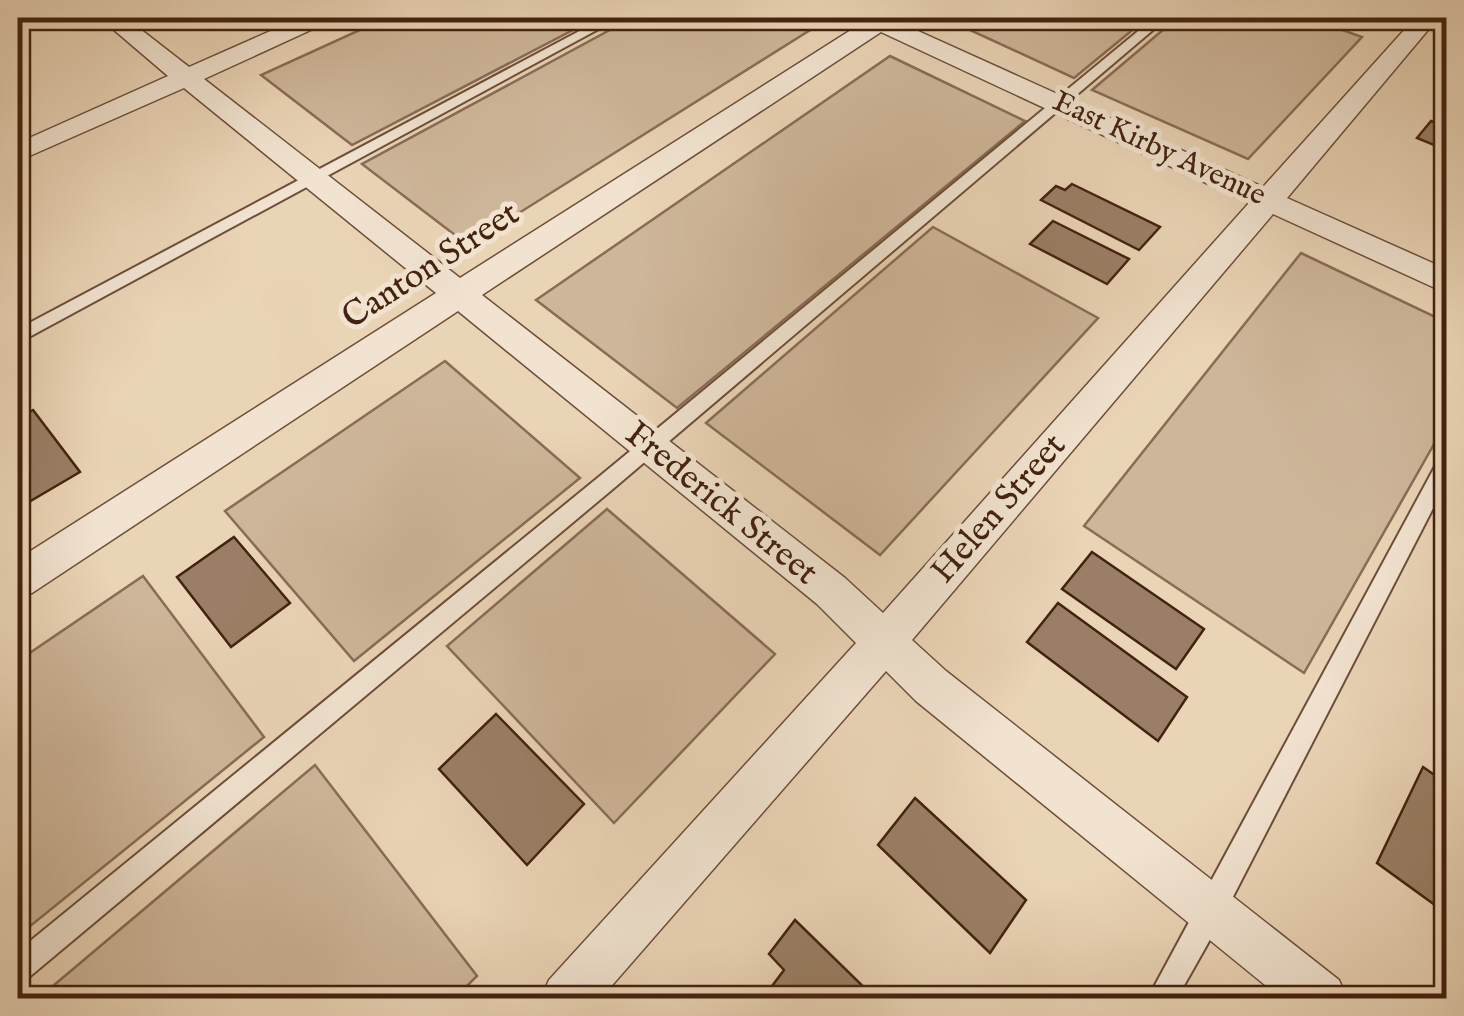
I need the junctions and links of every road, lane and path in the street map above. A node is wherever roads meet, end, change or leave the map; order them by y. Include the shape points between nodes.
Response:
1 (112, 18) edge
2 (318, 18) edge
3 (613, 18) edge
4 (1161, 18) edge
5 (1427, 18) edge
6 (878, 19) edge
7 (186, 77) junction
8 (1060, 103) junction
9 (18, 153) edge
10 (313, 178) junction
11 (1267, 198) junction
12 (1446, 282) edge
13 (457, 293) junction
14 (18, 337) edge
15 (650, 447) junction
16 (1446, 465) edge
17 (18, 580) edge
18 (885, 642) junction
19 (1212, 911) junction
20 (18, 968) edge
21 (567, 998) edge
22 (1162, 998) edge
23 (1321, 998) edge

1 - 7 street, Frederick Street
2 - 7 street
3 - 10 lane
4 - 8 lane
5 - 11 street, Helen Street
6 - 8 street, East Kirby Avenue
6 - 13 street, Canton Street
7 - 9 street
7 - 10 street, Frederick Street
8 - 11 street, East Kirby Avenue
8 - 15 lane
10 - 13 street, Frederick Street
10 - 14 lane
11 - 12 street, East Kirby Avenue
11 - 18 street, Helen Street
13 - 15 street, Frederick Street
13 - 17 street, Canton Street
15 - 18 street, Frederick Street
15 - 20 lane
16 - 19 lane
18 - 19 street, Frederick Street
18 - 21 street, Helen Street
19 - 22 lane
19 - 23 street, Frederick Street

